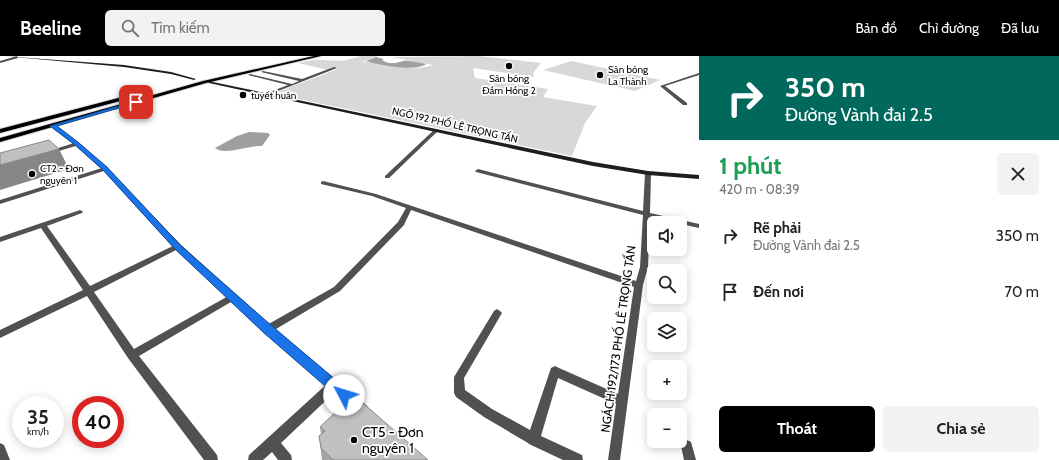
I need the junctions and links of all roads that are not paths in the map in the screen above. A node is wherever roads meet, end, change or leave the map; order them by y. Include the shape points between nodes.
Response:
1 (4, 56) edge
2 (300, 56) edge
3 (319, 56) edge
4 (17, 57) junction
5 (0, 62) edge
6 (271, 62) junction
7 (280, 65) junction
8 (335, 68) dead end
9 (264, 72) dead end
10 (699, 74) edge
11 (250, 75) dead end
12 (194, 79) junction
13 (302, 80) junction
14 (209, 82) junction
15 (290, 84) junction
16 (268, 94) junction
17 (126, 98) junction
18 (136, 102) junction
19 (684, 104) dead end
20 (52, 126) junction
21 (437, 130) junction
22 (0, 131) edge
23 (0, 140) edge
24 (77, 144) junction
25 (42, 154) edge
26 (105, 169) junction
27 (478, 171) dead end
28 (648, 173) junction
29 (387, 177) dead end
30 (699, 177) edge
31 (322, 183) dead end
32 (0, 202) edge
33 (409, 208) junction
34 (80, 212) dead end
35 (646, 214) junction
36 (44, 225) junction
37 (699, 226) edge
38 (0, 240) edge
39 (178, 248) junction
40 (639, 285) junction
41 (88, 291) junction
42 (233, 297) junction
43 (497, 313) dead end
44 (268, 330) junction
45 (0, 334) edge
46 (132, 355) junction
47 (333, 386) junction
48 (623, 402) junction
49 (370, 415) edge
50 (533, 440) junction
51 (273, 443) junction
52 (687, 448) edge
53 (0, 449) edge
54 (4, 460) edge
55 (212, 460) edge
56 (254, 460) edge
57 (286, 460) edge
58 (577, 460) edge
59 (614, 460) edge
60 (690, 460) edge

1 - 4 street
2 - 6 main road
3 - 7 main road
4 - 5 street
4 - 12 street via 145,68
6 - 7 main road
6 - 12 main road
7 - 14 main road
8 - 13 street
9 - 13 street
10 - 19 street via 662,86
11 - 15 street
12 - 17 main road
13 - 15 street
14 - 16 street, NGÕ 192 PHỐ LÊ TRỌNG TẤN
14 - 18 main road
15 - 16 street
16 - 21 street, NGÕ 192 PHỐ LÊ TRỌNG TẤN
17 - 18 main road
17 - 22 main road
18 - 20 main road
20 - 23 main road
20 - 24 street
21 - 28 street, NGÕ 192 PHỐ LÊ TRỌNG TẤN via 593,164
21 - 29 street
24 - 25 street
24 - 26 street
26 - 32 street
26 - 39 street
27 - 35 street
28 - 30 street, NGÕ 192 PHỐ LÊ TRỌNG TẤN
28 - 35 street, NGÁCH 192/173 PHỐ LÊ TRỌNG TẤN
31 - 33 street via 374,195
33 - 40 street
33 - 44 street via 401,223 337,289
34 - 36 street
35 - 37 street
35 - 40 street, NGÁCH 192/173 PHỐ LÊ TRỌNG TẤN via 644,267
36 - 38 street
36 - 41 street
39 - 41 street
39 - 42 street
40 - 48 street, NGÁCH 192/173 PHỐ LÊ TRỌNG TẤN
41 - 45 street
41 - 46 street
42 - 44 street
42 - 46 street
43 - 50 street via 459,377 460,393
44 - 47 street
46 - 55 street
47 - 49 street
47 - 51 street
48 - 50 street via 555,371
48 - 59 street, NGÁCH 192/173 PHỐ LÊ TRỌNG TẤN
50 - 58 street
51 - 56 street
51 - 57 street
52 - 60 street
53 - 54 street

